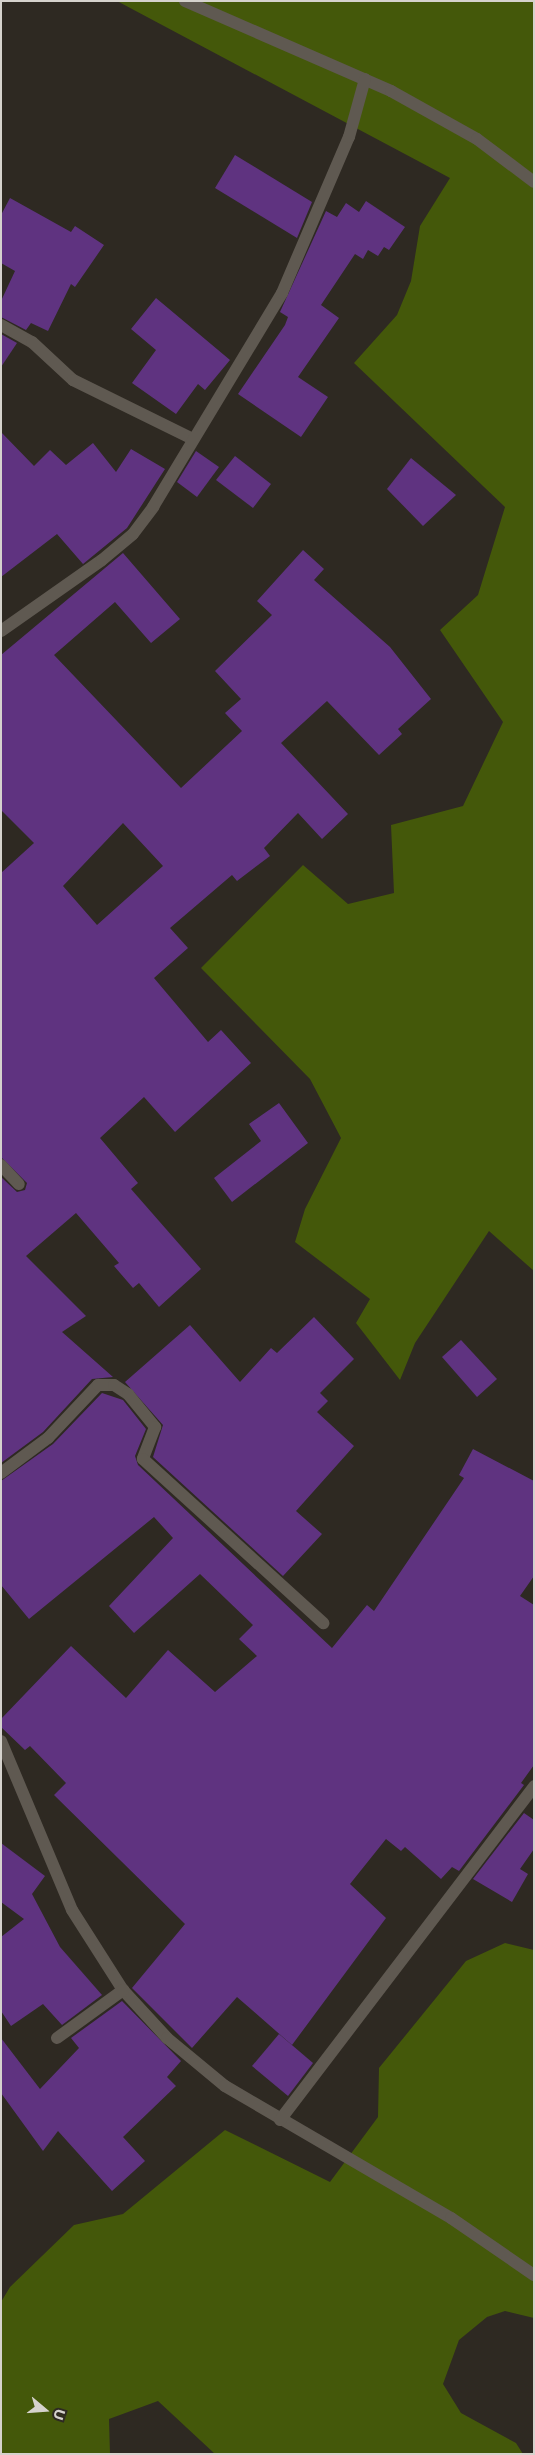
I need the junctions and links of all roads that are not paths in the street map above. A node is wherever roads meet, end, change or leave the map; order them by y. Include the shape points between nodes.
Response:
1 (185, 1) edge
2 (365, 79) junction
3 (534, 182) edge
4 (1, 325) edge
5 (191, 438) junction
6 (1, 631) edge
7 (1, 1165) edge
8 (19, 1184) dead end
9 (1, 1473) edge
10 (323, 1623) dead end
11 (1, 1741) edge
12 (534, 1786) edge
13 (123, 1990) junction
14 (57, 2038) dead end
15 (280, 2120) junction
16 (534, 2274) edge

1 - 2 street
2 - 3 street via 477,139
2 - 5 street via 349,137 282,293
4 - 5 street via 32,342 74,380
5 - 6 street via 133,534
7 - 8 street
9 - 10 street via 48,1438 98,1384 114,1385 128,1394 155,1427 143,1459
11 - 13 street via 48,1862 72,1910
12 - 15 street
13 - 14 street
13 - 15 street via 184,2053 225,2086
15 - 16 street via 451,2218

